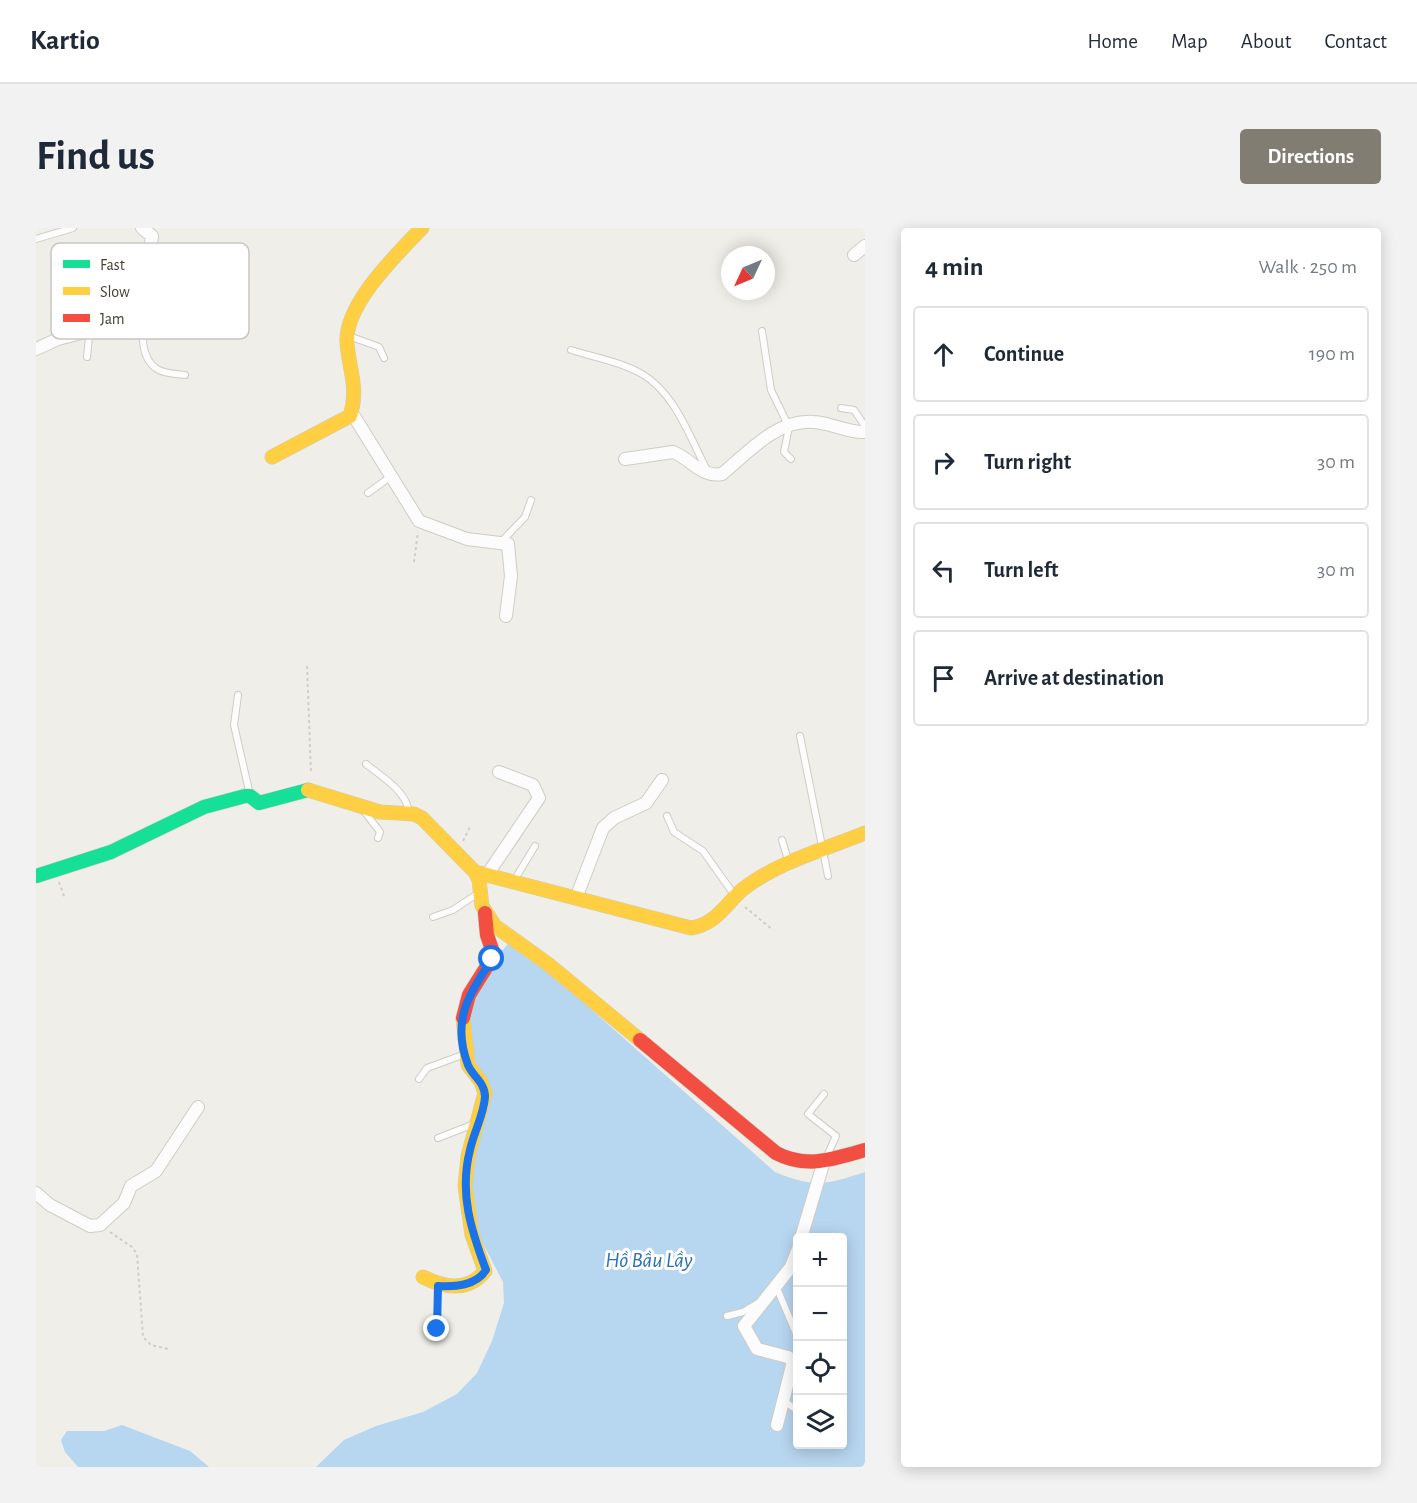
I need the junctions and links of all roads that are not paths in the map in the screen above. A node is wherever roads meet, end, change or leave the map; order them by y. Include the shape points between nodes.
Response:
1 (73, 228) edge
2 (142, 228) edge
3 (422, 228) edge
4 (36, 239) edge
5 (151, 243) edge
6 (865, 246) edge
7 (855, 255) dead end
8 (762, 332) dead end
9 (348, 336) junction
10 (58, 339) edge
11 (89, 339) edge
12 (144, 339) edge
13 (36, 349) edge
14 (571, 350) dead end
15 (87, 357) dead end
16 (384, 358) dead end
17 (185, 375) dead end
18 (841, 408) dead end
19 (352, 412) junction
20 (865, 426) edge
21 (789, 427) junction
22 (865, 432) edge
23 (272, 457) dead end
24 (625, 459) dead end
25 (791, 459) dead end
26 (708, 473) junction
27 (390, 477) junction
28 (368, 494) dead end
29 (531, 500) dead end
30 (502, 541) junction
31 (506, 616) dead end
32 (238, 695) dead end
33 (800, 736) dead end
34 (366, 764) dead end
35 (499, 772) dead end
36 (662, 780) dead end
37 (250, 796) junction
38 (360, 806) junction
39 (409, 814) junction
40 (667, 816) dead end
41 (865, 833) edge
42 (378, 838) dead end
43 (782, 840) dead end
44 (535, 846) dead end
45 (821, 851) junction
46 (789, 864) junction
47 (481, 873) junction
48 (36, 876) edge
49 (828, 876) dead end
50 (514, 882) junction
51 (480, 892) junction
52 (735, 896) junction
53 (576, 898) junction
54 (485, 912) junction
55 (433, 917) dead end
56 (465, 1054) junction
57 (419, 1079) dead end
58 (824, 1094) dead end
59 (198, 1107) dead end
60 (477, 1123) junction
61 (438, 1138) dead end
62 (865, 1150) edge
63 (824, 1161) junction
64 (36, 1193) edge
65 (803, 1233) edge
66 (793, 1262) edge
67 (423, 1277) dead end
68 (772, 1290) junction
69 (727, 1316) dead end
70 (793, 1329) edge
71 (783, 1401) junction
72 (793, 1408) edge
73 (777, 1425) dead end

1 - 4 lane
2 - 5 street via 152,236
3 - 9 street via 355,311
6 - 7 street
8 - 21 lane via 771,390
9 - 16 lane via 379,347
9 - 19 street via 356,377
10 - 13 street
11 - 15 lane
12 - 17 lane via 148,360 161,371
14 - 26 lane via 633,369 654,382 670,401
18 - 20 lane via 854,410
19 - 23 street via 345,420
19 - 27 street
21 - 22 street via 814,422
21 - 25 lane via 783,448
21 - 26 street via 758,443 722,474
24 - 26 street via 673,452
27 - 28 lane
27 - 30 street via 419,521 466,539
29 - 30 lane via 525,517
30 - 31 street via 509,547
32 - 37 lane via 234,725
33 - 45 lane
34 - 39 lane via 402,795
35 - 47 street via 533,785 539,798
36 - 53 street via 646,802 603,828
37 - 38 street via 259,803 312,789
37 - 48 street via 204,807 111,852
38 - 39 street via 390,814
38 - 42 lane via 380,832
39 - 47 street via 422,818
40 - 52 lane via 675,832 703,850
41 - 45 street
43 - 46 lane
44 - 50 lane
45 - 46 street
45 - 49 lane
46 - 52 street
47 - 50 street
47 - 51 street
50 - 53 street
51 - 54 street
51 - 55 lane via 453,910
52 - 53 street via 707,926 691,928
54 - 56 street via 494,954 464,1006
54 - 63 street via 495,926 548,964 776,1153 787,1161 803,1164
56 - 57 lane via 427,1068
56 - 60 street via 485,1093
58 - 63 lane via 808,1114 836,1136
59 - 64 street via 156,1171 131,1186 124,1203 100,1225 90,1226
60 - 61 lane
60 - 67 street via 465,1186 472,1235 486,1270 465,1284 438,1286
62 - 63 street
63 - 65 street
66 - 68 street
68 - 69 lane via 747,1310
68 - 70 lane
68 - 71 street via 744,1329 757,1349 788,1357 793,1362
71 - 72 lane
71 - 73 street

